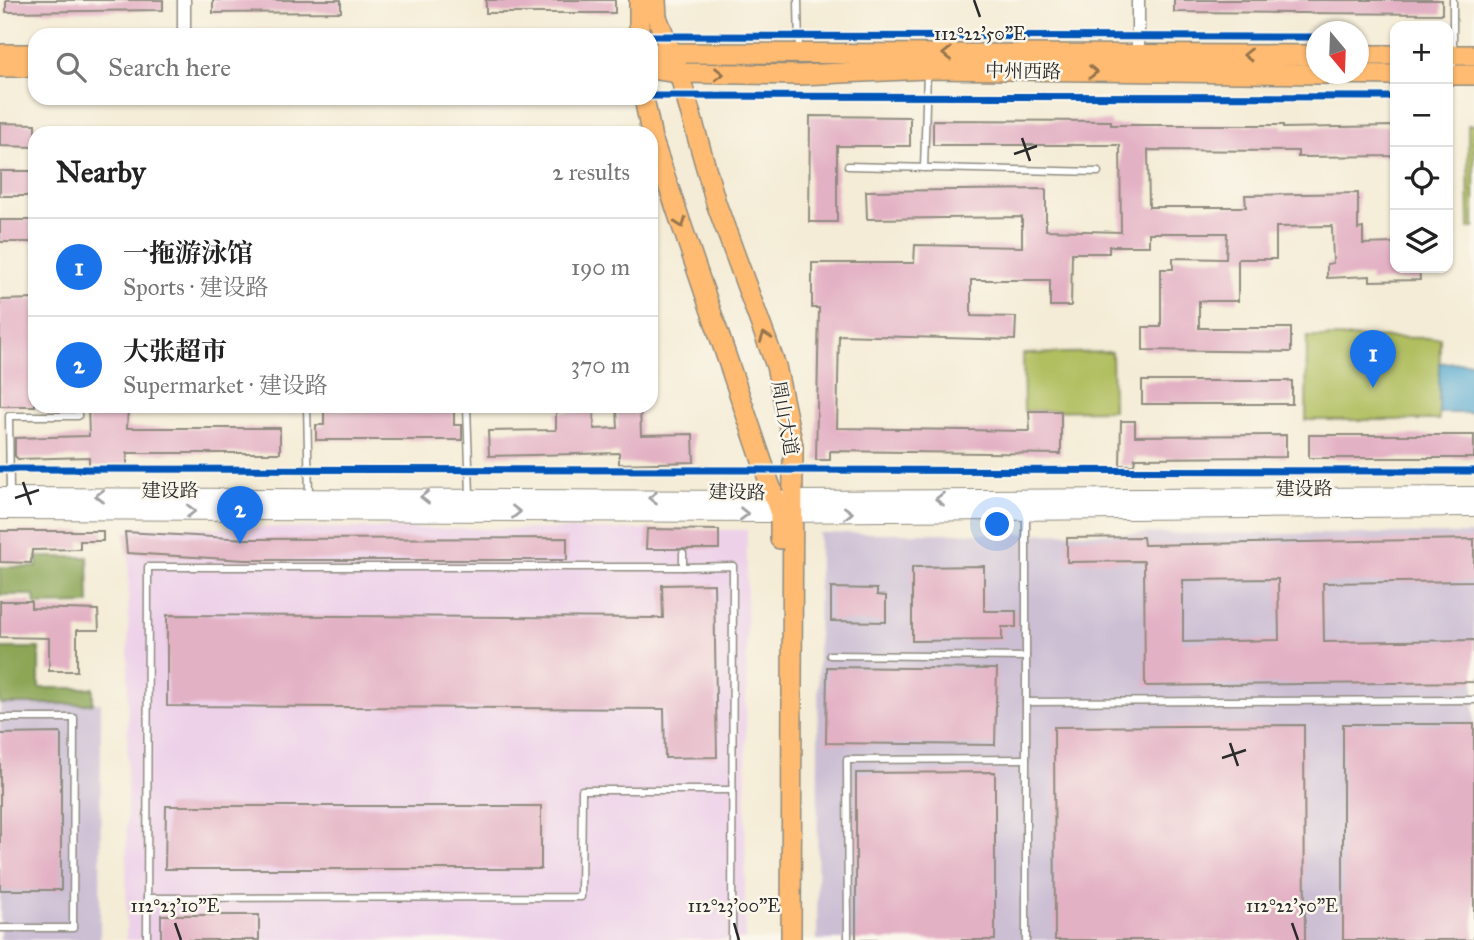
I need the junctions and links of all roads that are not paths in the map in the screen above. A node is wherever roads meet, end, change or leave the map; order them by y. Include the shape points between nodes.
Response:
1 (184, 0) edge
2 (639, 0) edge
3 (656, 0) edge
4 (798, 0) edge
5 (1138, 0) edge
6 (1453, 0) edge
7 (1452, 21) edge
8 (184, 28) edge
9 (639, 28) edge
10 (658, 53) edge
11 (672, 53) junction
12 (0, 54) edge
13 (28, 54) edge
14 (799, 54) junction
15 (1369, 55) edge
16 (1390, 55) edge
17 (1453, 55) edge
18 (1474, 55) edge
19 (1306, 56) edge
20 (1138, 64) junction
21 (0, 67) edge
22 (28, 67) edge
23 (927, 69) junction
24 (658, 70) edge
25 (679, 73) junction
26 (1390, 75) edge
27 (1453, 75) edge
28 (1474, 75) edge
29 (645, 105) edge
30 (649, 126) edge
31 (658, 154) edge
32 (848, 166) dead end
33 (924, 168) junction
34 (1098, 172) dead end
35 (78, 413) edge
36 (307, 413) edge
37 (467, 413) edge
38 (1474, 495) edge
39 (5, 496) edge
40 (309, 497) junction
41 (470, 498) junction
42 (1026, 505) junction
43 (785, 506) junction
44 (1474, 508) edge
45 (0, 510) edge
46 (683, 512) junction
47 (683, 553) dead end
48 (683, 567) junction
49 (830, 655) dead end
50 (1026, 657) junction
51 (1474, 700) edge
52 (1026, 702) junction
53 (0, 718) edge
54 (1026, 759) junction
55 (732, 790) junction
56 (147, 898) junction
57 (0, 928) edge
58 (147, 940) edge
59 (732, 940) edge
60 (778, 940) edge
61 (791, 940) edge
62 (848, 940) edge
63 (1026, 940) edge

1 - 8 street
2 - 9 main road
3 - 11 main road, 周山大道 via 656,17
4 - 14 lane
5 - 20 street
6 - 7 lane
10 - 11 main road, 中州西路
11 - 14 main road, 中州西路
11 - 25 main road, 周山大道
12 - 13 main road
20 -> 14 main road, 中州西路
15 - 16 main road
17 - 18 main road
19 -> 20 main road, 中州西路
23 -> 20 main road, 中州西路
20 - 26 main road, 中州西路
21 - 22 main road
25 -> 23 main road, 中州西路 via 800,75
23 - 33 lane
24 - 25 main road, 中州西路
43 -> 25 main road, 周山大道 via 793,446 776,366 716,203
27 - 28 main road
29 - 30 main road, 周山大道
31 -> 43 main road, 周山大道
32 - 33 lane
33 - 34 lane
35 - 39 lane via 9,416
36 - 40 lane
37 - 41 lane
38 - 42 street, 建设路
40 -> 39 street, 建设路
41 -> 40 street, 建设路
46 -> 41 street, 建设路
42 - 43 street, 建设路
42 - 44 street, 建设路
42 - 50 lane
43 - 46 street, 建设路
43 - 60 main road, 周山大道
43 - 61 main road, 周山大道
45 -> 46 street, 建设路
47 - 48 lane
48 - 55 lane via 733,566
48 - 56 lane via 148,567
49 - 50 lane
50 - 52 lane
51 - 52 lane
52 - 54 lane
53 - 57 lane via 74,718 74,746 73,928
54 - 62 lane via 847,760
54 - 63 lane
55 - 56 lane via 582,790 581,897
55 - 59 lane
56 - 58 lane

